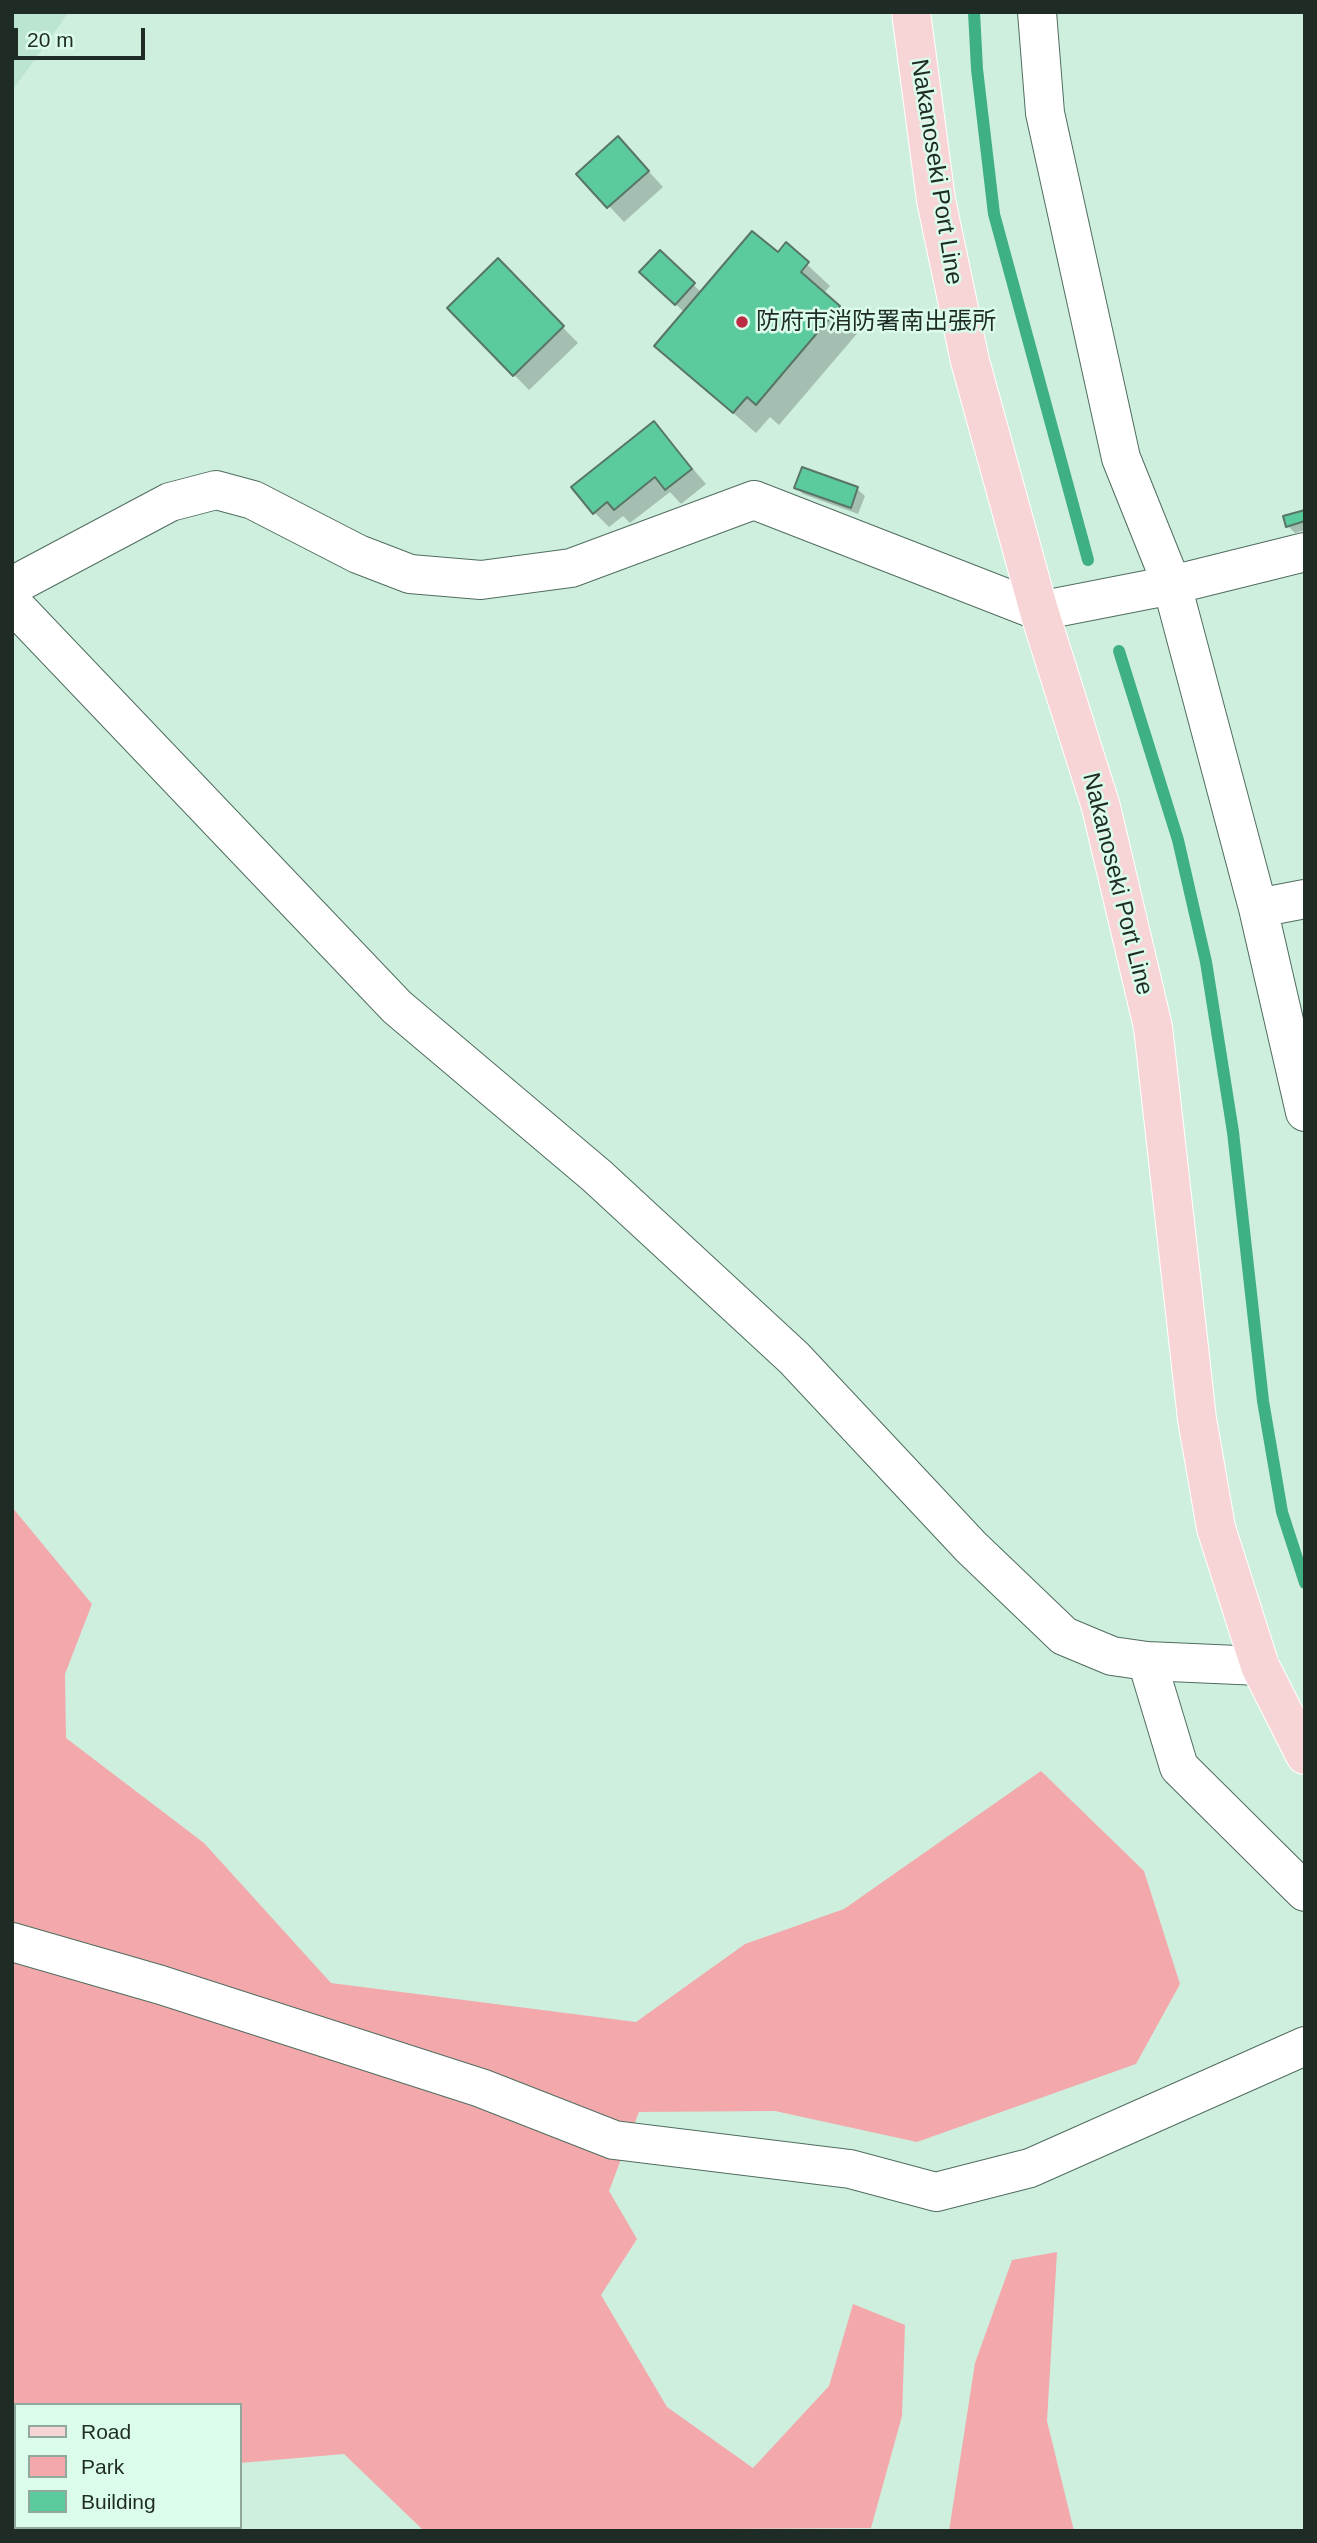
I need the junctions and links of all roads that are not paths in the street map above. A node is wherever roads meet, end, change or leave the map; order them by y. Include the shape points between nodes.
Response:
1 (911, 12) edge
2 (1037, 12) edge
3 (1305, 552) edge
4 (1172, 585) junction
5 (12, 586) edge
6 (12, 603) edge
7 (1039, 611) junction
8 (1305, 899) edge
9 (1258, 908) junction
10 (1305, 1112) edge
11 (1146, 1661) junction
12 (1260, 1666) junction
13 (1305, 1755) edge
14 (1305, 1892) edge
15 (12, 1942) edge
16 (1305, 2046) edge

1 - 7 main road, Nakanoseki Port Line via 936,200 970,361
2 - 4 street via 1045,113 1121,458
3 - 4 street
4 - 7 street
4 - 9 street
5 - 7 street via 170,502 216,490 253,500 410,575 481,580 571,568 754,500
6 - 11 street via 397,1007 597,1176 793,1357 971,1547 1064,1636 1112,1656
7 - 12 main road, Nakanoseki Port Line via 1101,807 1153,1027 1197,1419 1216,1528
8 - 9 street
9 - 10 street
11 - 12 street
11 - 14 street via 1179,1767
12 - 13 main road, Nakanoseki Port Line
15 - 16 street via 469,2084 614,2140 850,2169 936,2192 1030,2168

